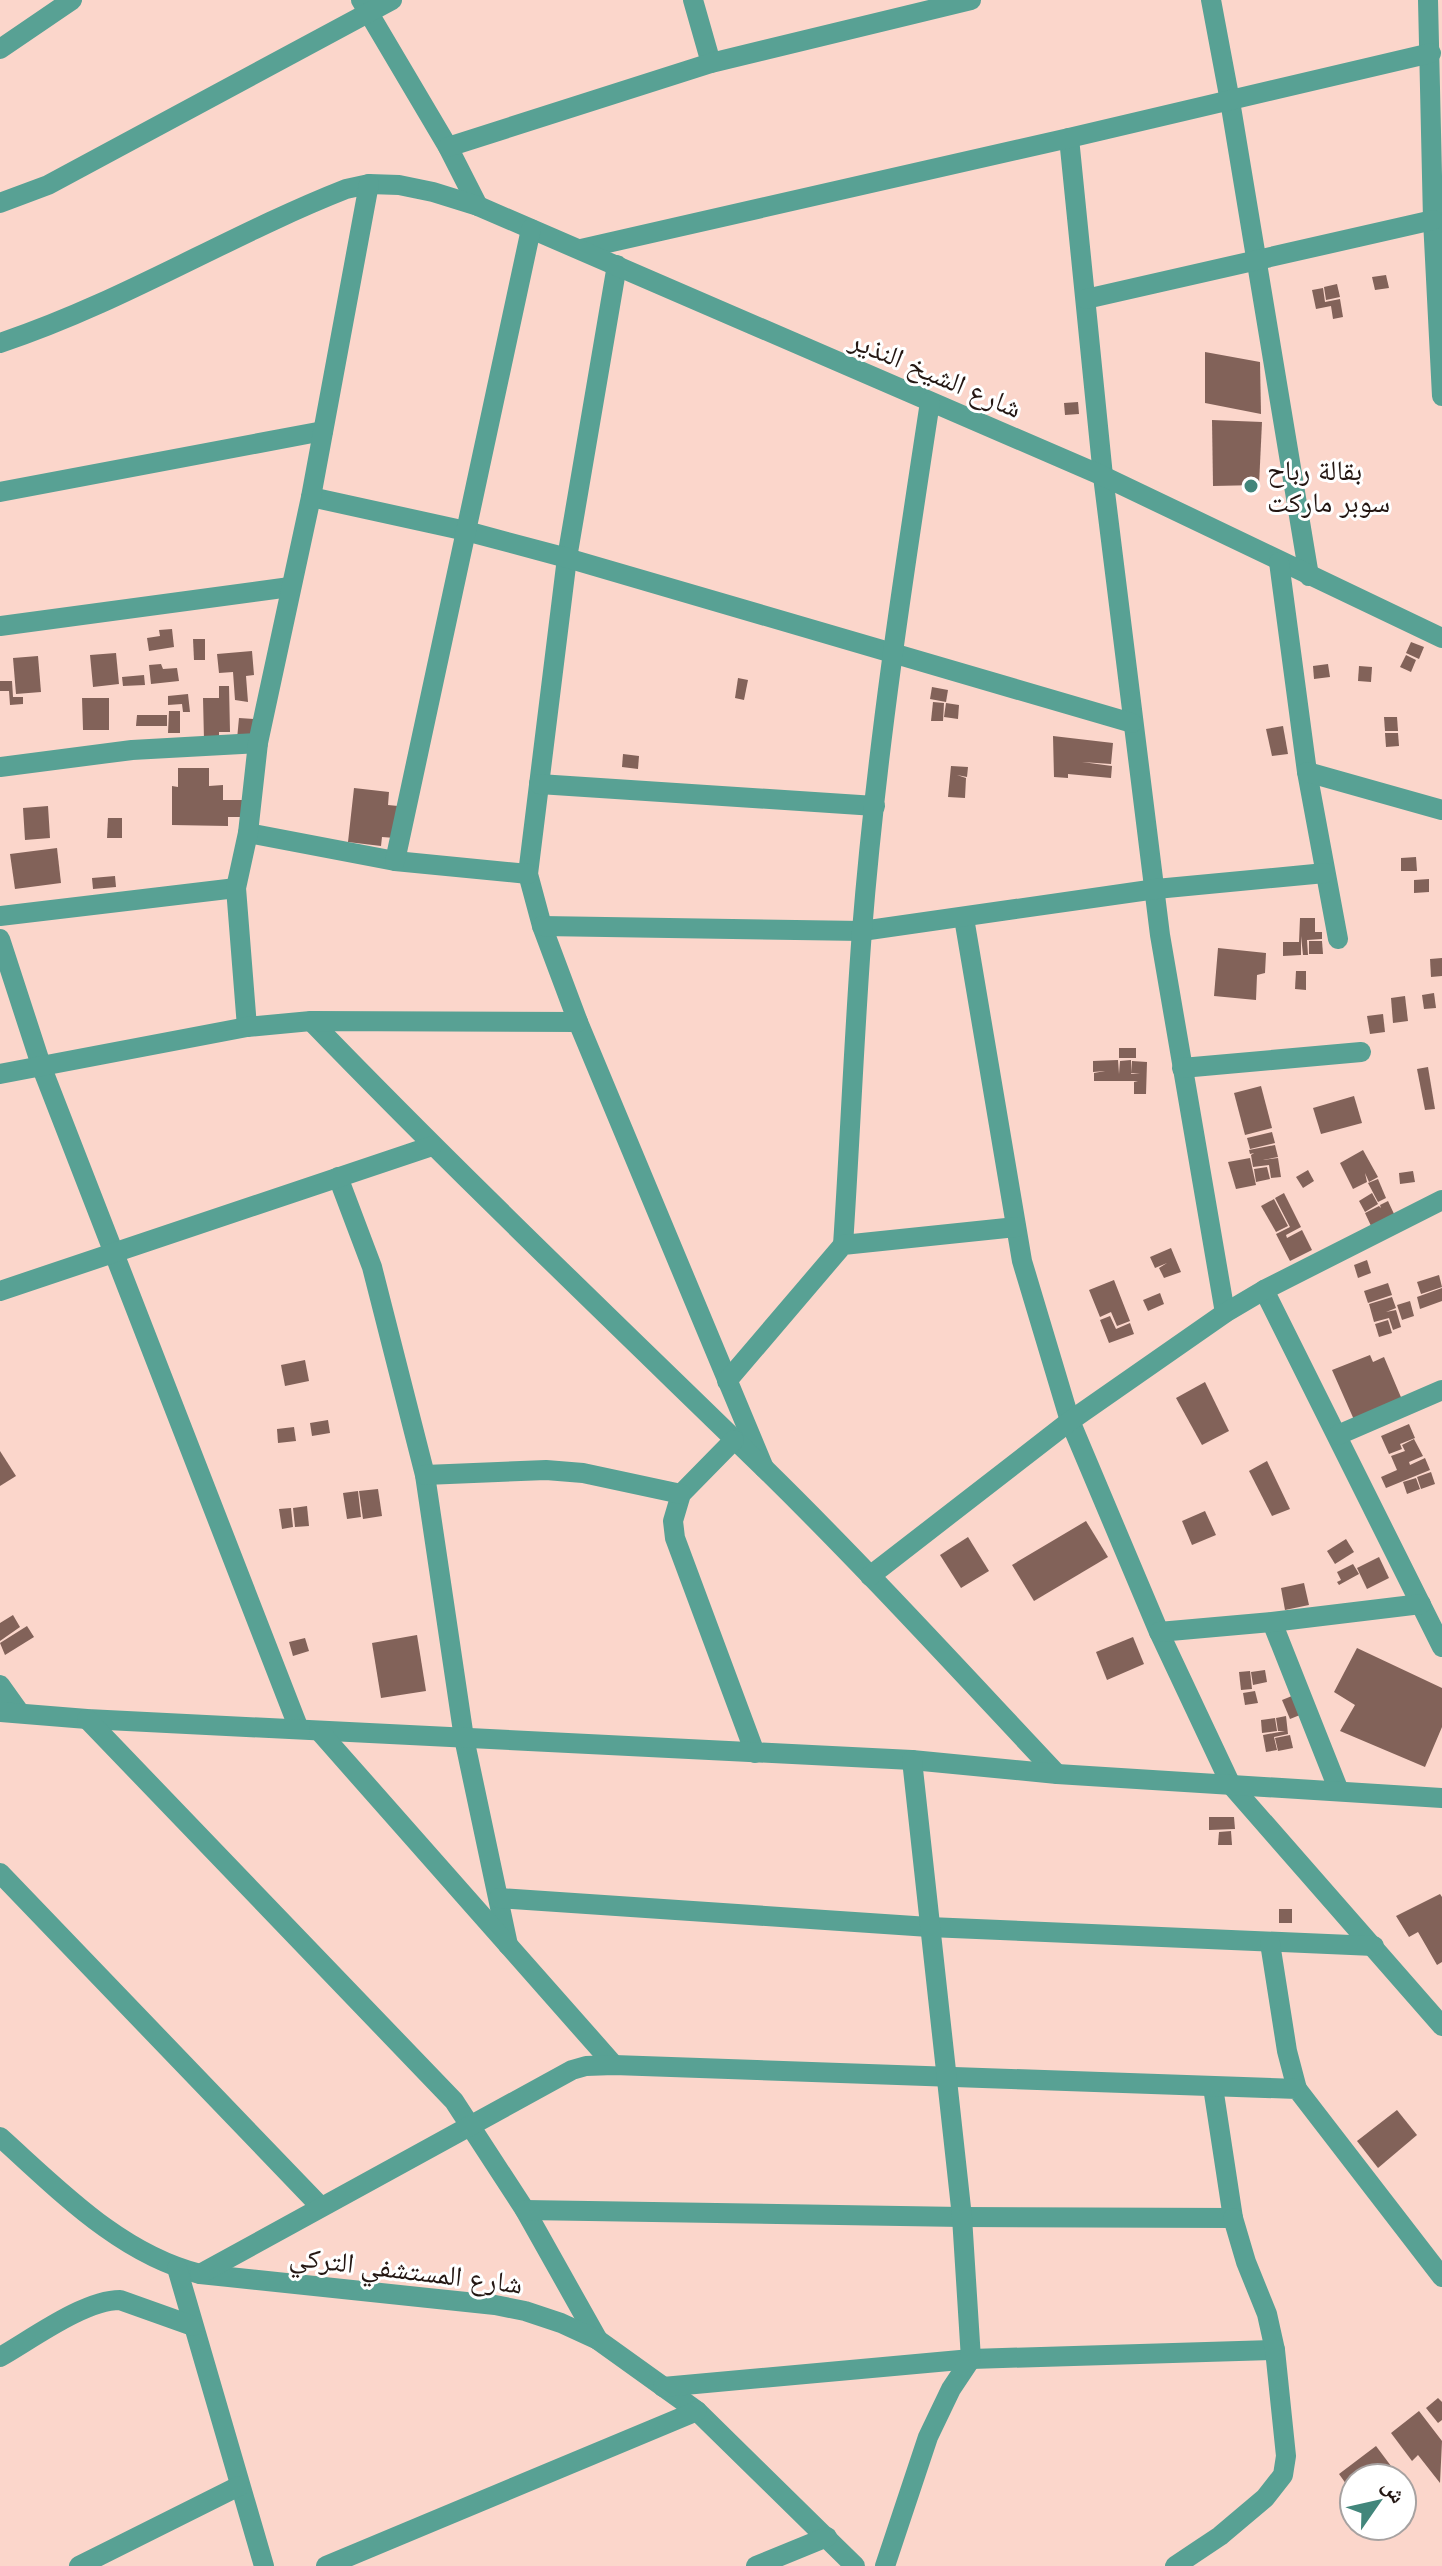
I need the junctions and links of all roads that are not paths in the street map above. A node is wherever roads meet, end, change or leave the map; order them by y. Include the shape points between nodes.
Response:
1 (72, 0) edge
2 (392, 0) edge
3 (693, 0) edge
4 (971, 0) edge
5 (1211, 0) edge
6 (1428, 0) edge
7 (365, 6) edge
8 (0, 49) edge
9 (1431, 53) junction
10 (711, 63) junction
11 (1230, 101) junction
12 (1437, 136) edge
13 (1069, 138) junction
14 (448, 147) junction
15 (369, 184) junction
16 (0, 203) edge
17 (478, 206) junction
18 (1433, 220) junction
19 (531, 229) junction
20 (581, 249) junction
21 (1256, 259) junction
22 (617, 265) junction
23 (1086, 299) junction
24 (0, 343) edge
25 (1442, 396) edge
26 (930, 402) junction
27 (323, 431) junction
28 (1103, 476) junction
29 (0, 492) edge
30 (311, 497) junction
31 (466, 531) junction
32 (567, 558) junction
33 (1279, 562) junction
34 (1309, 576) junction
35 (290, 587) junction
36 (0, 626) edge
37 (1442, 638) edge
38 (892, 654) junction
39 (1132, 723) junction
40 (258, 743) junction
41 (0, 767) edge
42 (1307, 772) junction
43 (539, 784) junction
44 (875, 806) junction
45 (1442, 810) edge
46 (248, 833) junction
47 (395, 861) junction
48 (1325, 873) junction
49 (528, 874) junction
50 (236, 888) junction
51 (1156, 889) junction
52 (0, 916) edge
53 (964, 918) junction
54 (542, 926) junction
55 (862, 931) junction
56 (0, 939) edge
57 (1338, 939) dead end
58 (311, 1021) junction
59 (578, 1022) junction
60 (247, 1027) junction
61 (1361, 1052) dead end
62 (42, 1068) junction
63 (1182, 1068) junction
64 (0, 1074) edge
65 (432, 1146) junction
66 (338, 1177) junction
67 (1442, 1200) edge
68 (1016, 1227) junction
69 (843, 1245) junction
70 (114, 1254) junction
71 (1264, 1290) junction
72 (0, 1291) edge
73 (1225, 1313) junction
74 (727, 1381) junction
75 (1442, 1390) edge
76 (1070, 1421) junction
77 (1338, 1435) junction
78 (734, 1440) junction
79 (764, 1468) junction
80 (425, 1475) junction
81 (681, 1494) junction
82 (870, 1576) junction
83 (1421, 1604) junction
84 (1272, 1622) junction
85 (1159, 1632) junction
86 (1442, 1647) edge
87 (0, 1685) edge
88 (10, 1712) edge
89 (87, 1719) junction
90 (309, 1730) junction
91 (464, 1738) junction
92 (755, 1753) junction
93 (912, 1760) junction
94 (1057, 1774) junction
95 (1231, 1785) junction
96 (1339, 1791) junction
97 (1438, 1802) edge
98 (0, 1873) edge
99 (499, 1898) junction
100 (929, 1927) junction
101 (1270, 1943) junction
102 (508, 1945) junction
103 (1374, 1946) junction
104 (1442, 2026) edge
105 (614, 2065) junction
106 (945, 2077) junction
107 (1213, 2087) junction
108 (1297, 2089) junction
109 (470, 2123) junction
110 (0, 2137) edge
111 (320, 2206) junction
112 (525, 2210) junction
113 (962, 2217) junction
114 (1233, 2218) junction
115 (177, 2268) junction
116 (200, 2274) junction
117 (1442, 2277) edge
118 (193, 2326) junction
119 (598, 2340) junction
120 (1275, 2350) junction
121 (0, 2357) edge
122 (971, 2359) junction
123 (663, 2387) junction
124 (697, 2411) junction
125 (239, 2486) junction
126 (827, 2537) junction
127 (79, 2566) edge
128 (264, 2566) edge
129 (326, 2566) edge
130 (756, 2566) edge
131 (855, 2566) edge
132 (885, 2566) edge
133 (1176, 2566) edge
134 (1194, 2566) edge

1 - 8 street
2 - 7 street
3 - 10 street
4 - 10 street
5 - 11 street
6 - 9 street
7 - 14 street
7 - 16 street via 48,185
9 - 11 street
9 - 12 street
10 - 14 street
11 - 13 street
11 - 21 street
12 - 18 street
13 - 20 street
13 - 23 street
14 - 17 street
15 - 17 street, شارع الشيخ النذير via 399,185
15 - 24 street, شارع الشيخ النذير via 323,198 88,310
15 - 27 street
17 - 19 street, شارع الشيخ النذير
18 - 21 street
18 - 25 street
19 - 20 street, شارع الشيخ النذير
19 - 31 street
20 - 22 street, شارع الشيخ النذير
21 - 23 street
21 - 34 street
22 - 26 street, شارع الشيخ النذير
22 - 32 street
23 - 28 street
26 - 28 street, شارع الشيخ النذير
26 - 38 street
27 - 29 street
27 - 30 street
28 - 33 street, شارع الشيخ النذير
28 - 39 street
30 - 31 street
30 - 35 street
31 - 32 street
31 - 47 street
32 - 38 street
32 - 43 street
33 - 34 street, شارع الشيخ النذير
33 - 42 street
34 - 37 street, شارع الشيخ النذير
35 - 36 street
35 - 40 street
38 - 39 street
38 - 44 street
39 - 51 street
40 - 41 street via 132,750
40 - 46 street
42 - 45 street
42 - 48 street
43 - 44 street
43 - 49 street
44 - 55 street
46 - 47 street
46 - 50 street
47 - 49 street
48 - 51 street
48 - 57 street
49 - 54 street
50 - 52 street
50 - 60 street
51 - 53 street
51 - 63 street
53 - 55 street
53 - 68 street
54 - 55 street
54 - 59 street
55 - 69 street
56 - 62 street
58 - 59 street
58 - 60 street
58 - 65 street
59 - 74 street
60 - 62 street
61 - 63 street
62 - 64 street
62 - 70 street
63 - 73 street
65 - 66 street
65 - 78 street
66 - 70 street
66 - 80 street via 372,1267
67 - 71 street
68 - 69 street
68 - 76 street
69 - 74 street
70 - 72 street
70 - 90 street
71 - 73 street
71 - 77 street
73 - 76 street
74 - 79 street
75 - 77 street
76 - 82 street
76 - 85 street
77 - 83 street
78 - 79 street
78 - 81 street
79 - 82 street
80 - 81 street via 546,1470
80 - 91 street
81 - 92 street via 673,1521 675,1538
82 - 94 street
83 - 84 street
83 - 86 street
84 - 85 street
84 - 96 street
85 - 95 street
87 - 88 street
88 - 89 street
89 - 90 street
89 - 109 street
90 - 91 street
90 - 102 street
91 - 92 street
91 - 99 street
92 - 93 street
93 - 94 street
93 - 100 street
94 - 95 street
95 - 96 street
95 - 103 street
96 - 97 street
98 - 111 street
99 - 100 street
99 - 102 street
100 - 101 street
100 - 106 street
101 - 103 street
101 - 108 street
102 - 105 street
103 - 104 street
105 - 106 street
105 - 109 street via 572,2070
106 - 107 street
106 - 113 street
107 - 108 street
107 - 114 street
108 - 117 street
109 - 111 street
109 - 112 street
110 - 115 street, شارع المستشفي التركي via 104,2226
111 - 116 street
112 - 113 street
112 - 119 street
113 - 114 street
113 - 122 street
114 - 120 street
115 - 116 street, شارع المستشفي التركي
115 - 118 street
116 - 119 street, شارع المستشفي التركي via 495,2305 561,2323
118 - 121 street via 108,2300
118 - 125 street
119 - 123 street, شارع المستشفي التركي
120 - 122 street
120 - 133 street via 1286,2456 1283,2475 1265,2498
122 - 123 street
122 - 132 street via 928,2437
123 - 124 street, شارع المستشفي التركي
124 - 126 street, شارع المستشفي التركي
124 - 129 street
125 - 127 street
125 - 128 street
126 - 130 street
126 - 131 street, شارع المستشفي التركي
133 - 134 street

